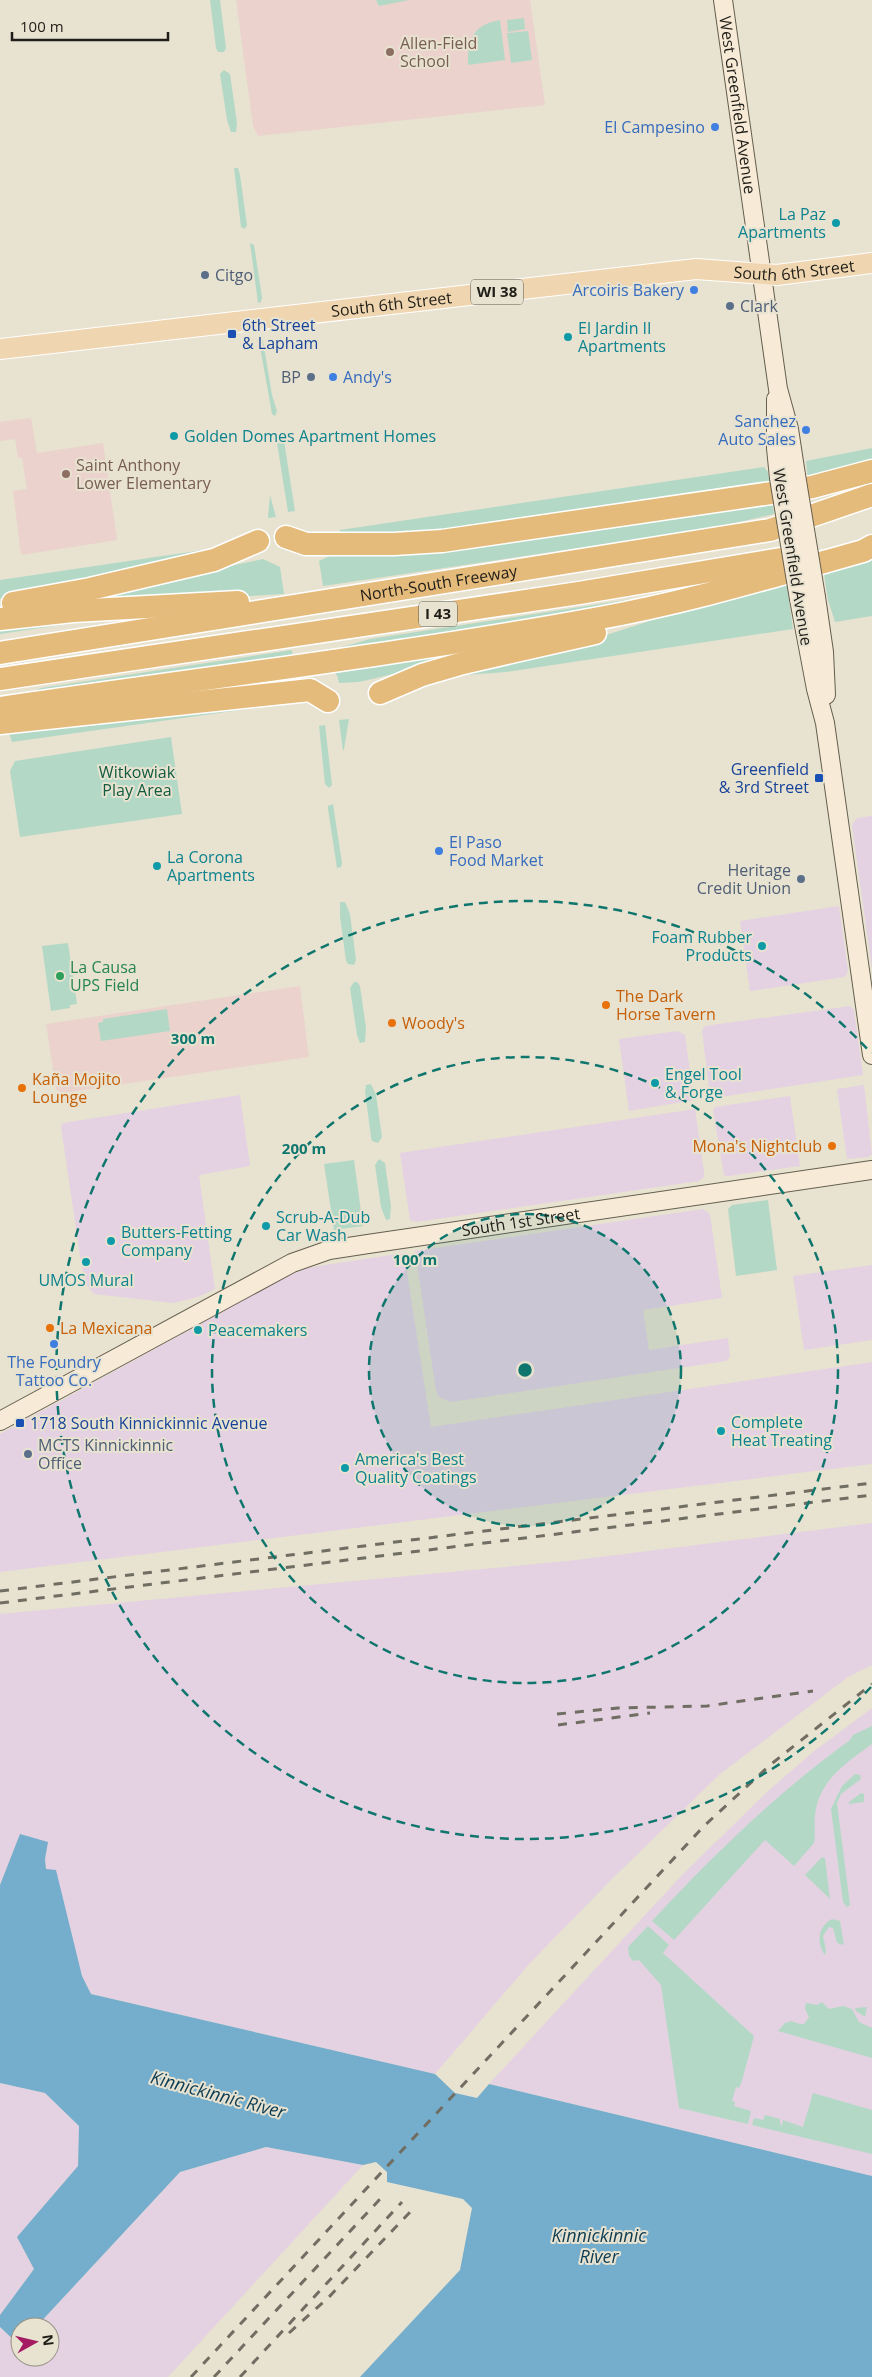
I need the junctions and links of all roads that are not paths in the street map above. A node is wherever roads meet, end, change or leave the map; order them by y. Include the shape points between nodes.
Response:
1 (723, 0) edge
2 (872, 263) edge
3 (761, 274) junction
4 (0, 349) edge
5 (872, 471) edge
6 (872, 495) edge
7 (872, 533) edge
8 (286, 537) dead end
9 (258, 541) dead end
10 (872, 546) edge
11 (759, 580) junction
12 (361, 595) junction
13 (0, 606) edge
14 (0, 619) edge
15 (0, 653) edge
16 (0, 679) edge
17 (380, 693) dead end
18 (328, 701) dead end
19 (0, 708) edge
20 (0, 723) edge
21 (872, 1055) edge
22 (872, 1170) edge
23 (0, 1421) edge

1 - 3 main road, West Greenfield Avenue
2 - 3 main road, South 6th Street / WI 38 via 802,274
3 - 4 main road, South 6th Street / WI 38 via 696,269
3 - 21 main road, West Greenfield Avenue, bridge via 778,389 775,430 788,477 808,598 816,689 825,723
5 - 8 highway via 812,487 442,541 306,544
6 - 12 highway, North-South Freeway / I 43 via 770,530
7 - 16 highway, North-South Freeway / I 43 via 776,561 579,594
9 - 13 highway via 214,560
10 - 11 highway
11 - 17 highway via 645,620 462,663
11 - 19 highway via 594,619 338,660
12 - 14 highway via 73,611
12 - 15 highway, North-South Freeway / I 43
18 - 20 highway via 310,690
22 - 23 main road, South 1st Street via 329,1250 292,1262

